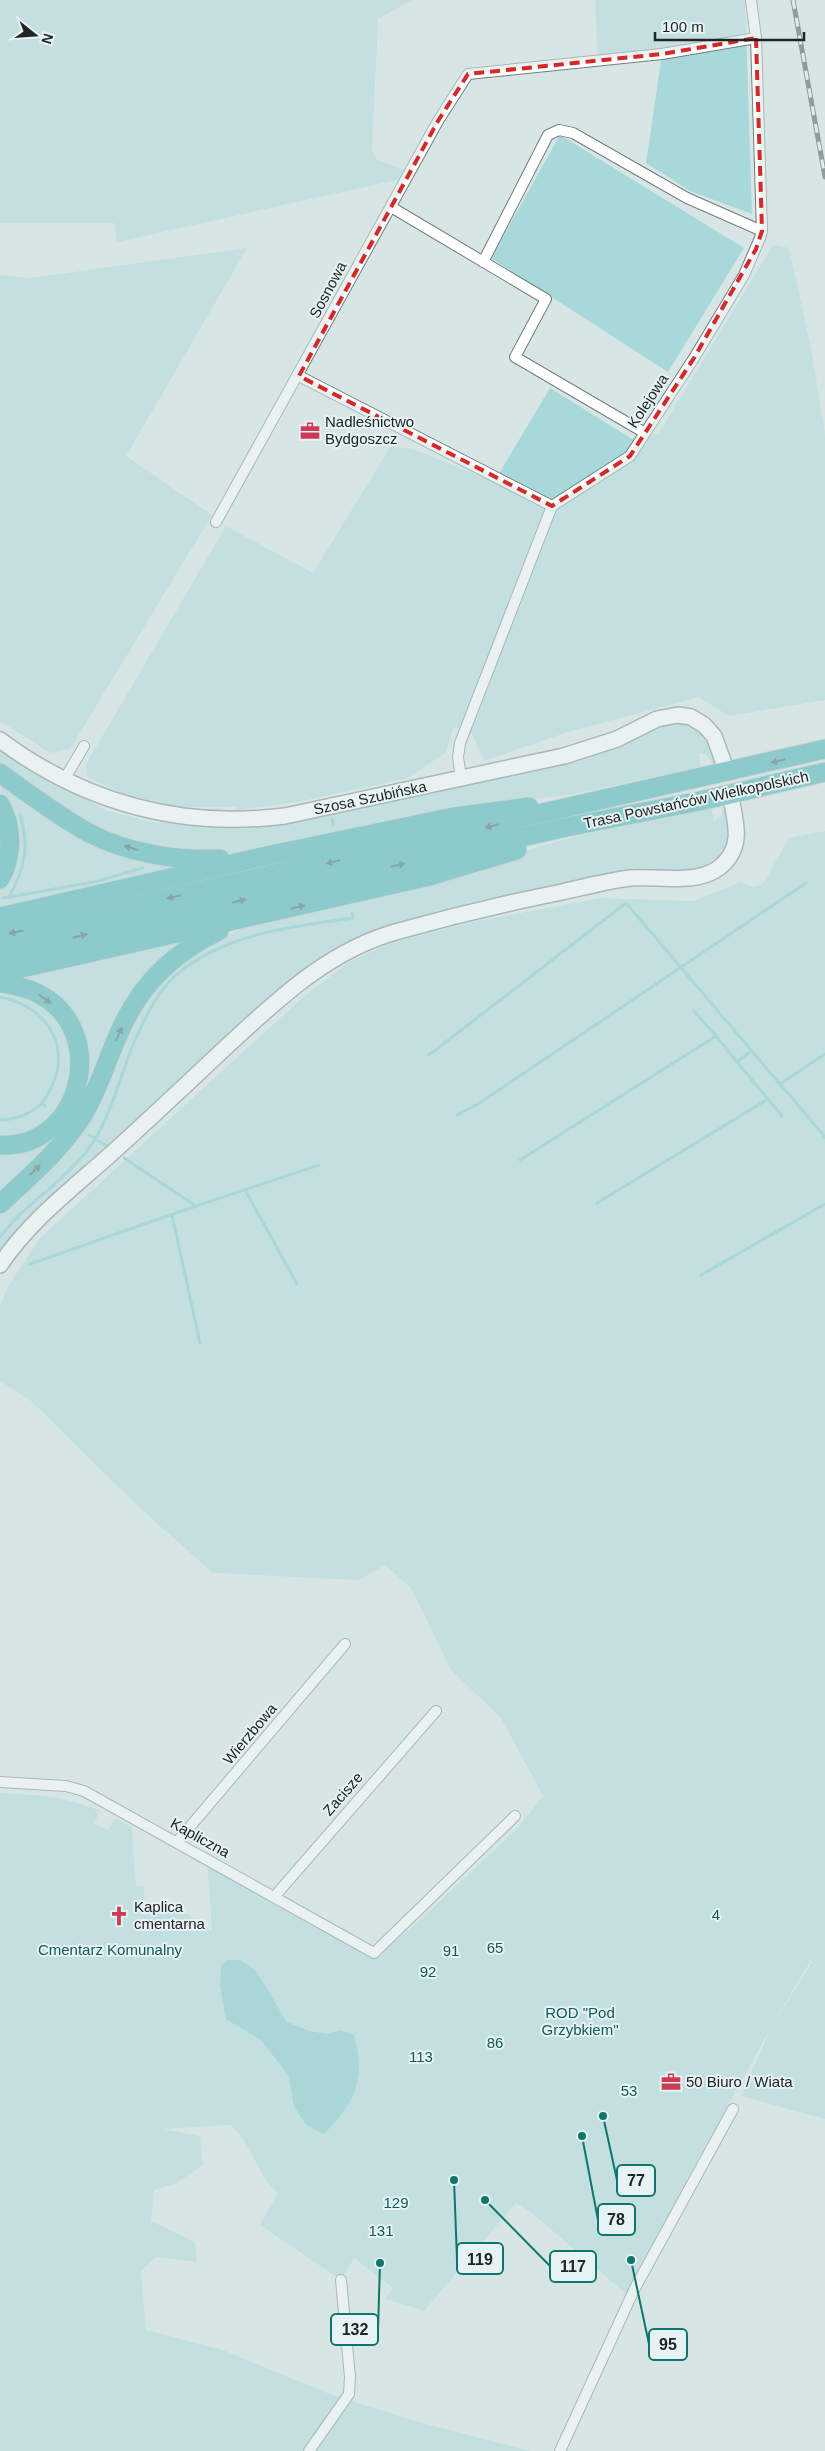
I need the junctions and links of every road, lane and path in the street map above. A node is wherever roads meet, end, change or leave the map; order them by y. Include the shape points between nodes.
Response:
1 (751, 0) edge
2 (756, 38) junction
3 (391, 207) junction
4 (762, 231) junction
5 (483, 262) junction
6 (299, 376) junction
7 (645, 433) junction
8 (552, 506) junction
9 (216, 522) dead end
10 (0, 740) edge
11 (84, 746) dead end
12 (825, 750) edge
13 (723, 761) dead end
14 (825, 772) edge
15 (0, 773) edge
16 (461, 778) junction
17 (64, 780) junction
18 (624, 796) junction
19 (732, 803) dead end
20 (0, 804) edge
21 (567, 827) junction
22 (266, 856) junction
23 (0, 879) edge
24 (0, 917) edge
25 (251, 918) junction
26 (0, 936) edge
27 (0, 954) edge
28 (0, 973) edge
29 (0, 983) edge
30 (0, 1146) edge
31 (0, 1204) edge
32 (0, 1264) edge
33 (345, 1644) dead end
34 (436, 1711) dead end
35 (0, 1782) edge
36 (515, 1816) dead end
37 (177, 1842) junction
38 (274, 1897) junction
39 (733, 2109) dead end
40 (341, 2280) dead end
41 (309, 2451) edge
42 (560, 2451) edge

1 - 2 street, Kolejowa
2 - 3 street, Sosnowa via 662,54 468,74 438,120
2 - 4 street, Kolejowa
3 - 5 street
3 - 6 street, Sosnowa
4 - 5 street via 687,198 573,133 559,130 548,135
4 - 7 street, Kolejowa via 744,275
5 - 7 street via 546,299 514,358
6 - 8 street
6 - 9 street, Sosnowa
7 - 8 street, Kolejowa via 630,456
8 - 16 street via 460,744
10 - 17 street, Szosa Szubińska
11 - 17 street
12 -> 18 highway, Trasa Powstańców Wielkopolskich
13 - 16 street, Szosa Szubińska via 714,736 691,718 678,715 657,719 630,734 584,750
14 - 21 highway, Trasa Powstańców Wielkopolskich
22 -> 15 highway via 177,858 110,842 63,818
16 - 17 street, Szosa Szubińska via 257,820 212,820 154,812 96,795
18 - 22 highway via 453,817
18 -> 26 highway
19 - 32 street via 738,828 736,844 727,860 709,874 693,878 654,876 626,879 495,906 396,931 356,946 313,972 33,1223
20 - 23 highway via 10,846
25 -> 21 highway via 430,876 527,846
27 -> 21 highway
22 - 24 highway
25 - 28 highway
31 -> 25 highway via 66,1138 82,1117 94,1096 123,1024 150,980 191,946
29 -> 30 highway via 21,987 50,1001 66,1018 76,1036 80,1056 79,1079 62,1117 36,1138
33 - 37 street, Wierzbowa
34 - 38 street, Zacisze
35 - 37 street, Kapliczna via 66,1786 84,1791
36 - 38 street, Kapliczna via 374,1953
37 - 38 street, Kapliczna
39 - 42 street via 634,2290
40 - 41 street via 349,2394

